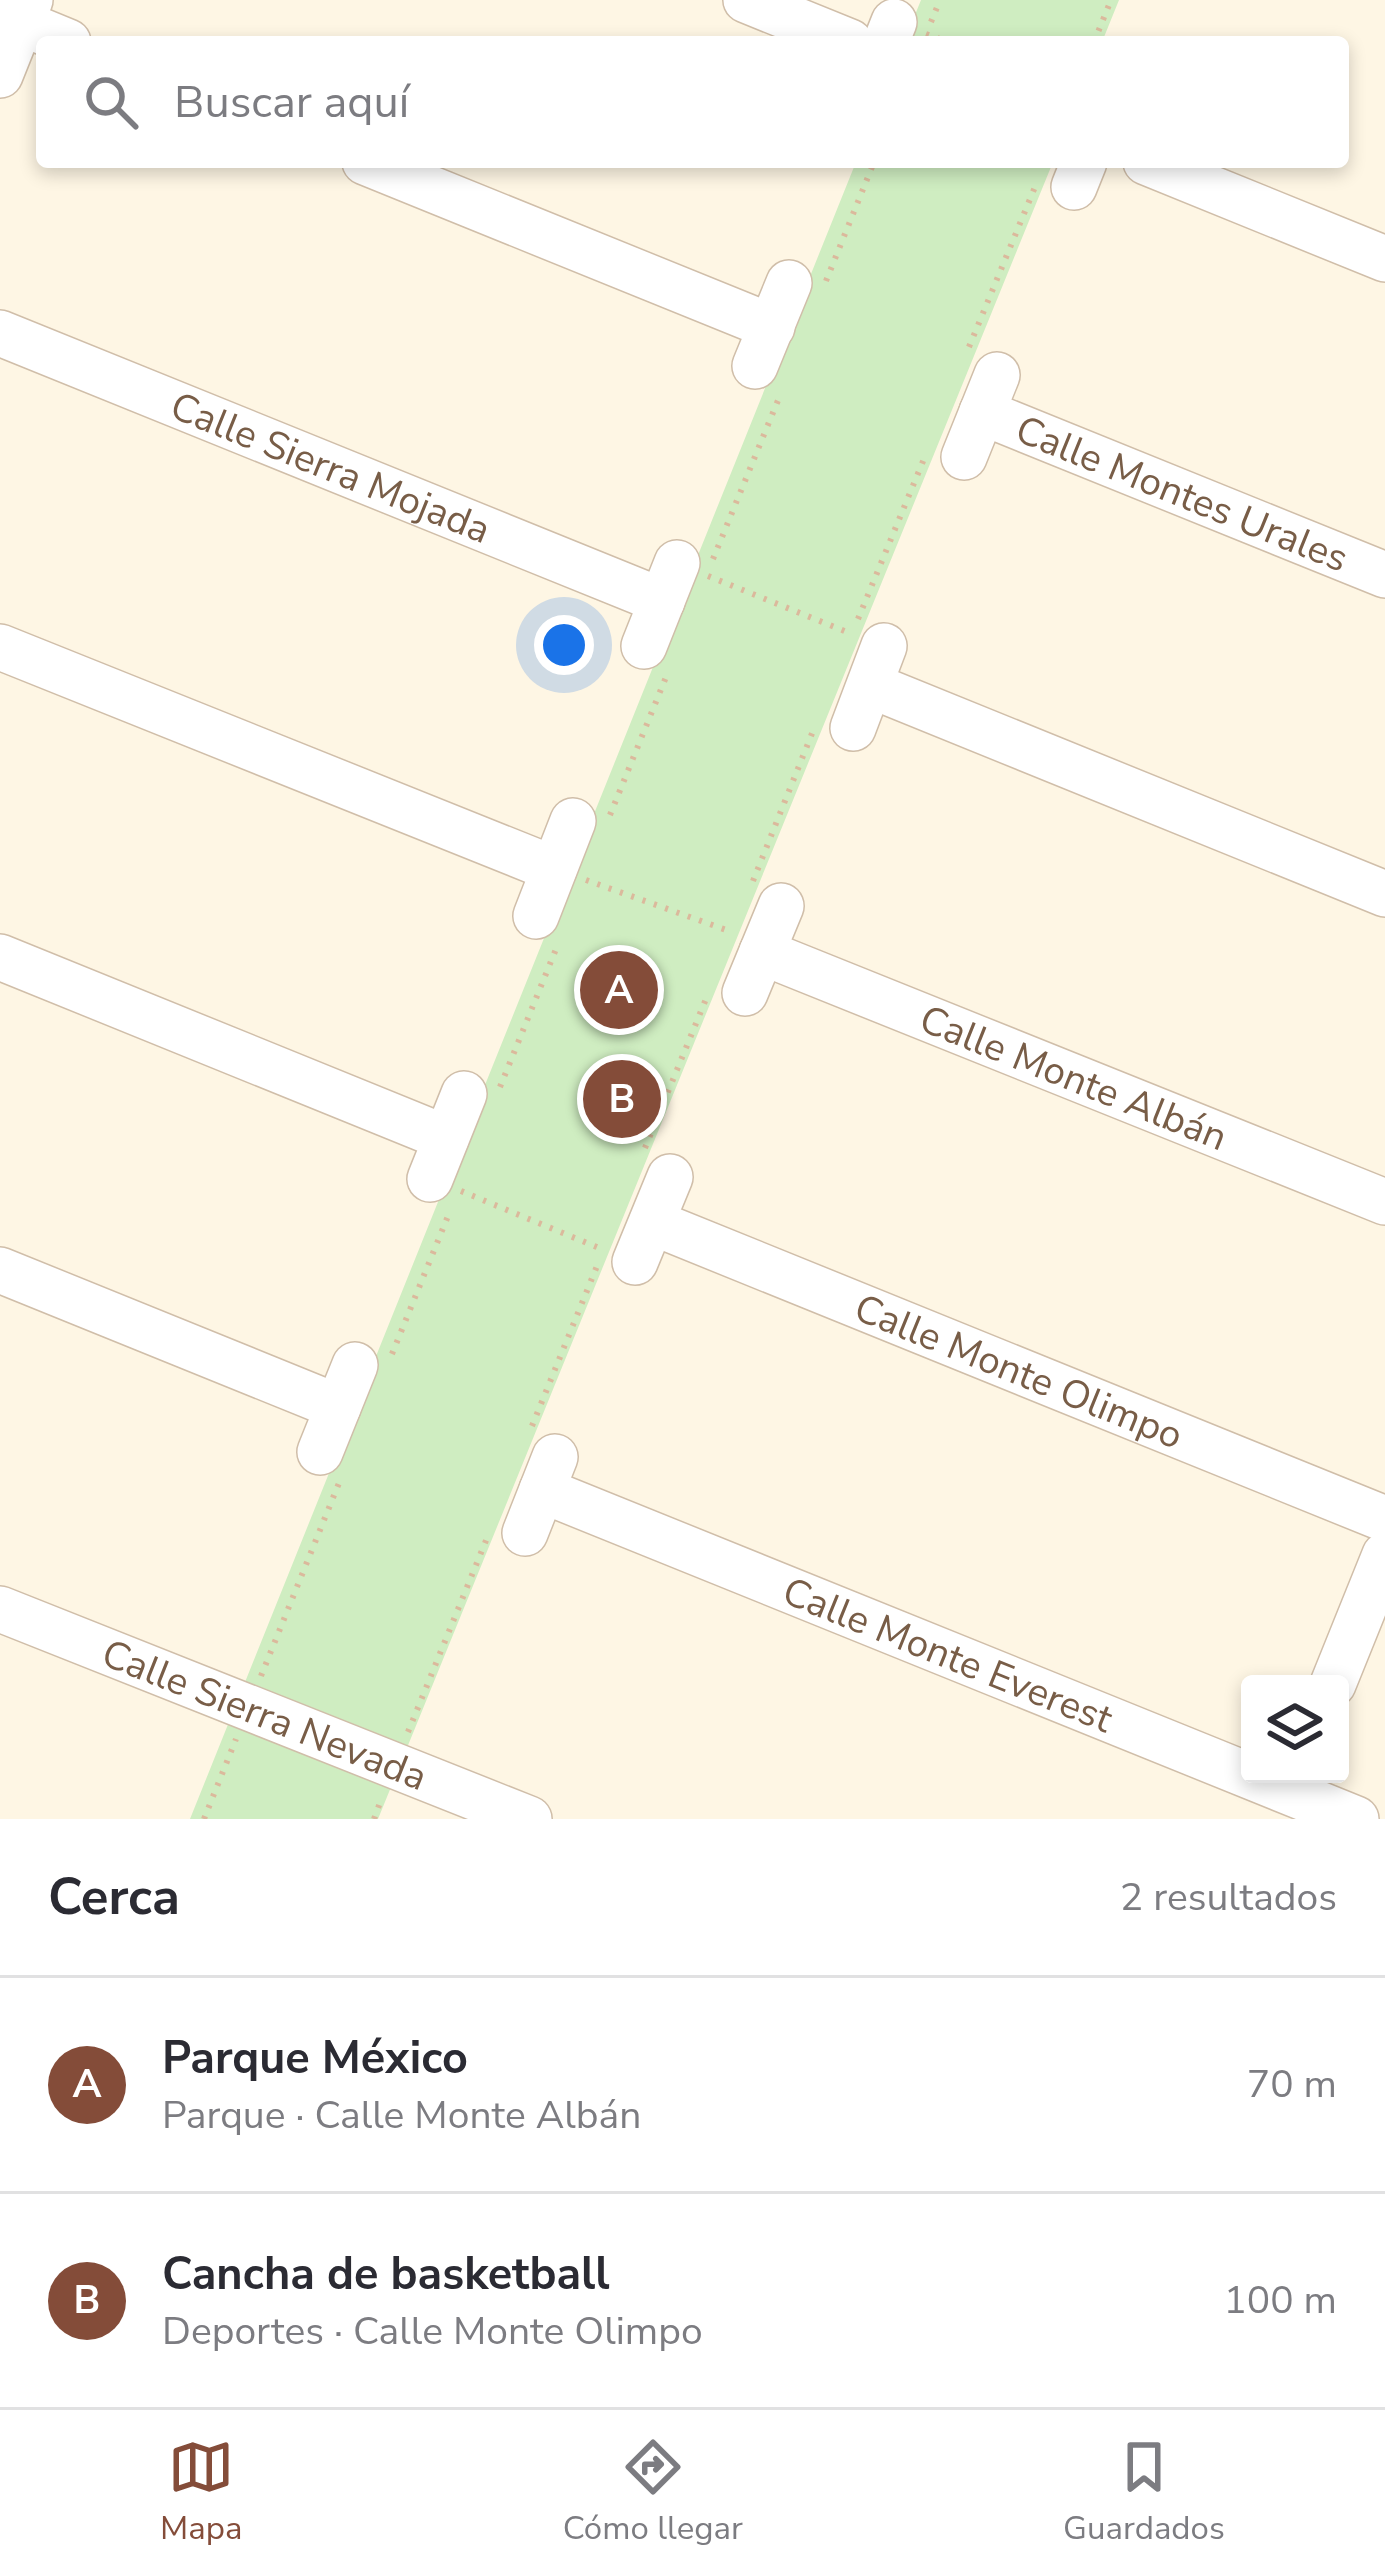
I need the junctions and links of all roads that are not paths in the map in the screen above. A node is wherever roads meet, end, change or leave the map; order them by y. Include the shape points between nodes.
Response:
1 (746, 0) edge
2 (17, 12) edge
3 (58, 36) edge
4 (835, 36) edge
5 (0, 75) edge
6 (377, 168) edge
7 (1161, 168) edge
8 (1385, 259) edge
9 (805, 288) road end
10 (0, 333) edge
11 (964, 457) dead end
12 (1385, 575) edge
13 (0, 647) edge
14 (658, 654) road end
15 (853, 728) dead end
16 (592, 818) road end
17 (554, 869) junction
18 (1385, 894) edge
19 (546, 931) road end
20 (763, 949) road end
21 (0, 957) edge
22 (479, 1098) road end
23 (670, 1177) dead end
24 (1385, 1202) edge
25 (0, 1270) edge
26 (332, 1461) road end
27 (1385, 1519) edge
28 (525, 1533) dead end
29 (1385, 1555) edge
30 (0, 1609) edge
31 (1337, 1675) edge
32 (1287, 1795) edge
33 (529, 1819) edge
34 (1356, 1819) edge

1 - 4 street
2 - 3 street
2 - 5 street
6 - 9 street via 771,358
7 - 8 street
10 - 14 street, Calle Sierra Mojada via 682,580
11 - 12 street, Calle Montes Urales via 989,394
13 - 17 street
15 - 18 street via 877,665
16 - 17 street
17 - 19 street
20 - 24 street, Calle Monte Albán
21 - 22 street via 445,1169
23 - 27 street, Calle Monte Olimpo via 644,1242
25 - 26 street via 360,1378
28 - 32 street, Calle Monte Everest via 549,1473
29 - 31 street
30 - 33 street, Calle Sierra Nevada
32 - 34 street, Calle Monte Everest

